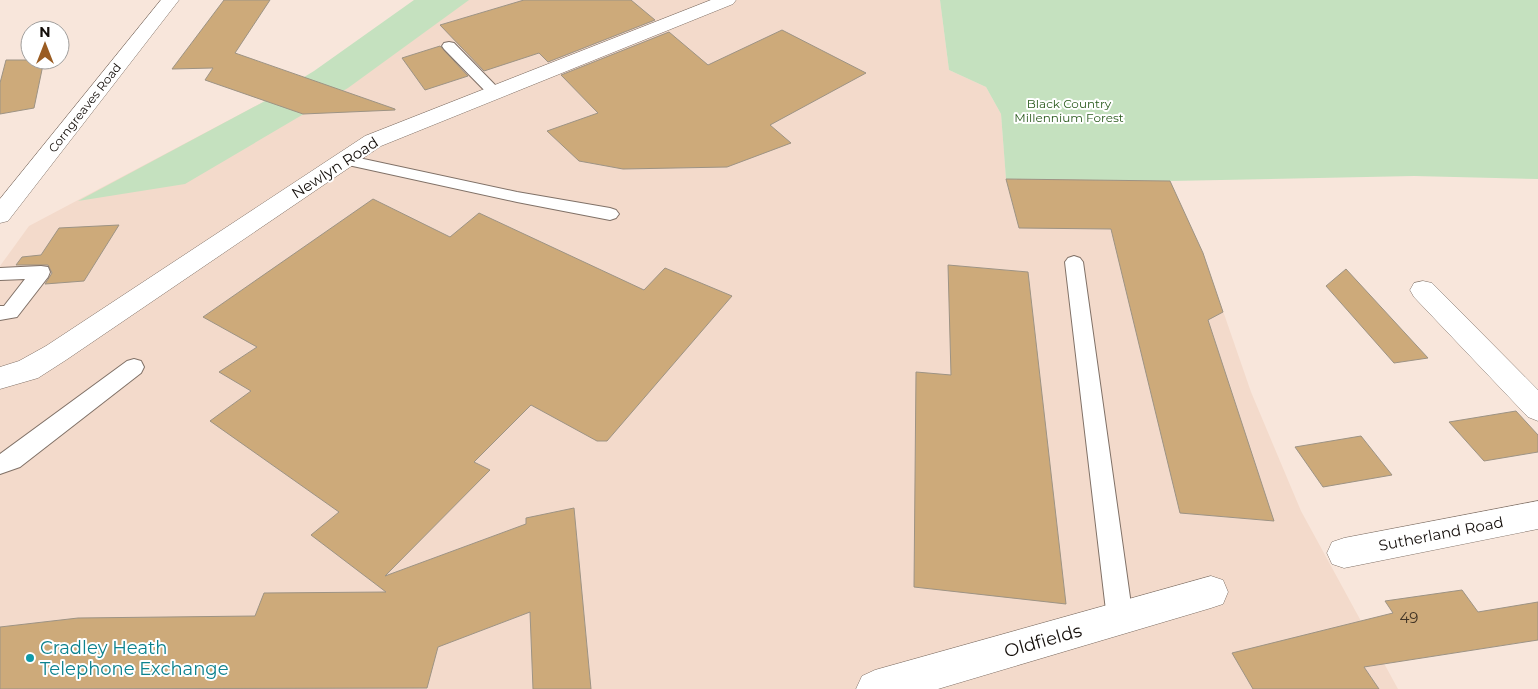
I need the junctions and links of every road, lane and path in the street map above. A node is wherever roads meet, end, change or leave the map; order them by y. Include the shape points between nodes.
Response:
1 (170, 0) edge
2 (727, 0) edge
3 (449, 46) dead end
4 (495, 92) junction
5 (345, 160) junction
6 (610, 214) dead end
7 (0, 215) edge
8 (1074, 262) dead end
9 (0, 274) edge
10 (1423, 290) dead end
11 (0, 313) edge
12 (134, 367) dead end
13 (0, 378) edge
14 (1538, 409) edge
15 (0, 464) edge
16 (1538, 515) edge
17 (1344, 553) dead end
18 (1211, 592) dead end
19 (1120, 619) junction
20 (875, 689) edge

1 - 7 street, Corngreaves Road
2 - 4 street, Newlyn Road
3 - 4 lane
4 - 5 street, Newlyn Road via 373,141
5 - 6 lane
5 - 13 street, Newlyn Road via 56,353 28,370
8 - 19 lane
9 - 11 lane via 41,272 10,312
10 - 14 street
12 - 15 lane via 12,460
16 - 17 street, Sutherland Road
18 - 19 street, Oldfields
19 - 20 street, Oldfields

